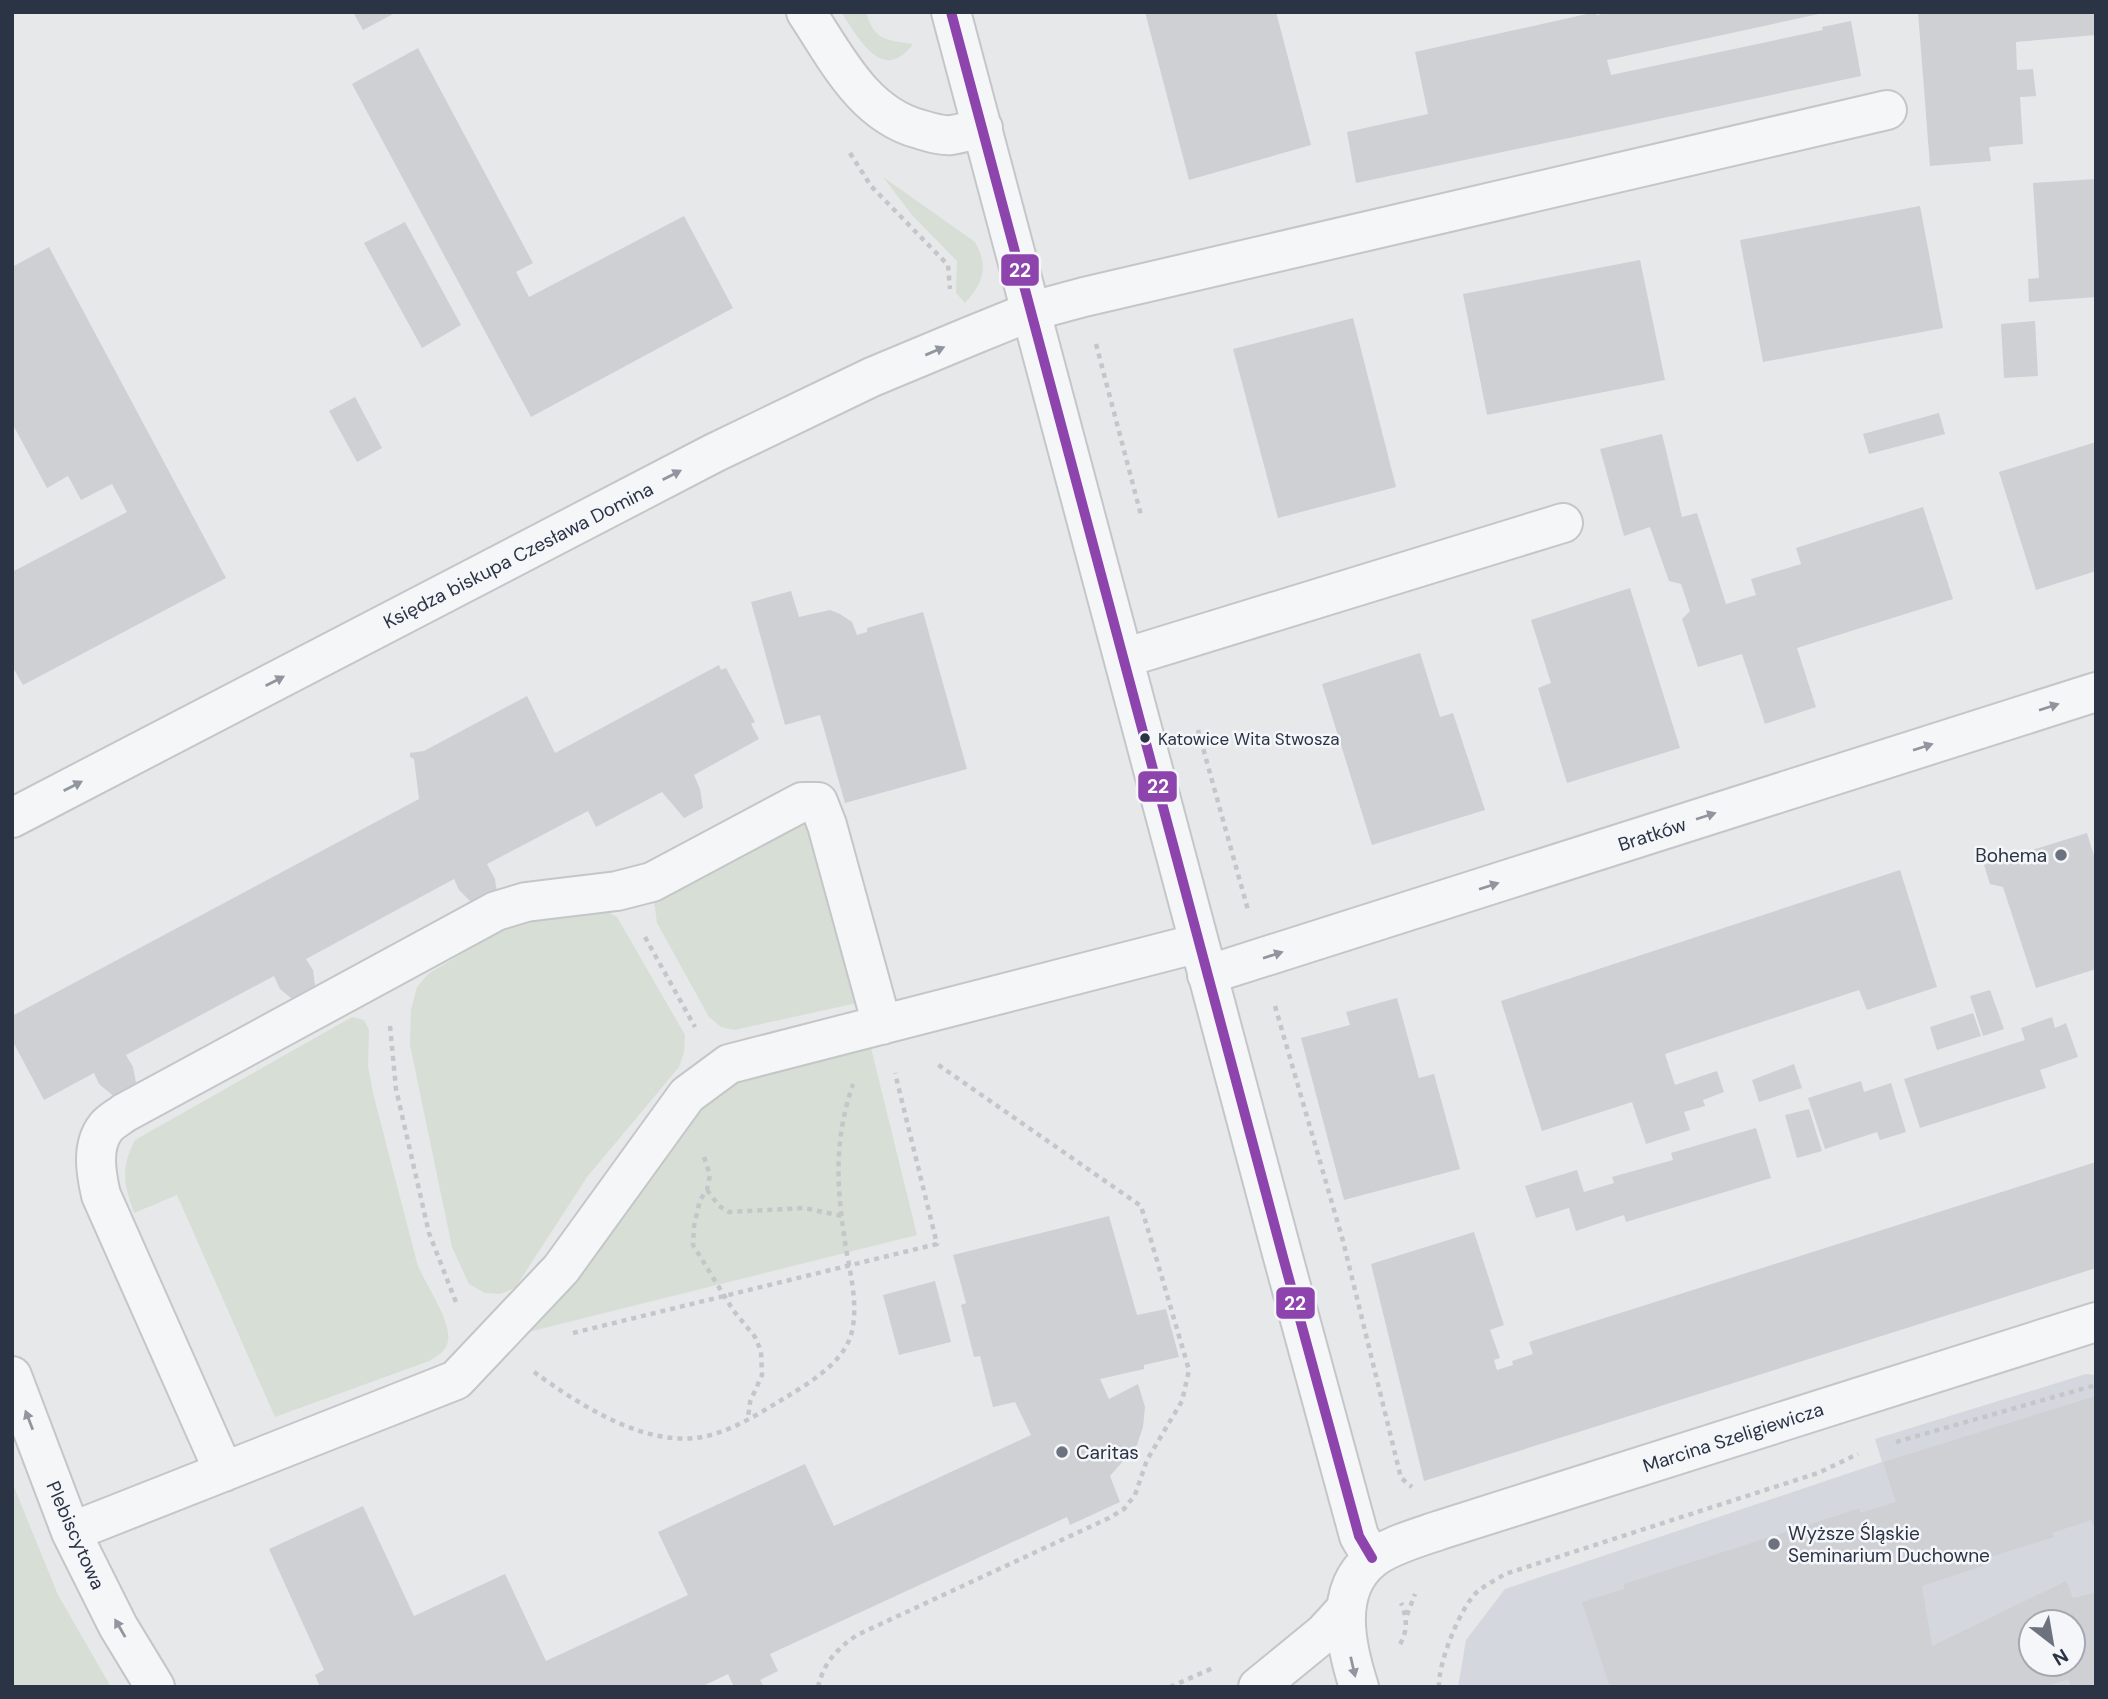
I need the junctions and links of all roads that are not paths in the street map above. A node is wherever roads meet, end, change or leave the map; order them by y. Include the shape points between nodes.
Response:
1 (806, 12) edge
2 (951, 12) edge
3 (1887, 110) dead end
4 (982, 128) junction
5 (1032, 311) junction
6 (1563, 523) dead end
7 (1124, 658) junction
8 (2096, 692) edge
9 (12, 818) edge
10 (1203, 959) junction
11 (884, 1032) junction
12 (2096, 1322) edge
13 (12, 1376) edge
14 (224, 1472) junction
15 (71, 1532) junction
16 (1372, 1558) junction
17 (1345, 1610) junction
18 (155, 1687) edge
19 (1258, 1687) edge
20 (1359, 1687) edge

1 - 4 street via 868,100 889,117 950,135
2 - 4 street
3 - 5 street, Księdza biskupa Czesława Domina
4 - 5 street
5 - 7 street
9 -> 5 street, Księdza biskupa Czesława Domina via 714,453 872,377
6 - 7 street
7 - 10 street
10 -> 8 street, Bratków via 1261,959
10 - 11 street, Bratków
10 - 16 street via 1356,1525
11 - 14 street, Bratków via 729,1064 687,1095 561,1269 456,1380
11 - 14 street via 827,825 818,802 802,802 652,882 496,911 124,1112 106,1127 97,1145 101,1195
12 - 16 street, Marcina Szeligiewicza via 1440,1530
15 -> 13 street, Plebiscytowa
14 - 15 street
18 -> 15 street, Plebiscytowa
16 - 17 street via 1348,1592
17 - 19 street
17 -> 20 street

